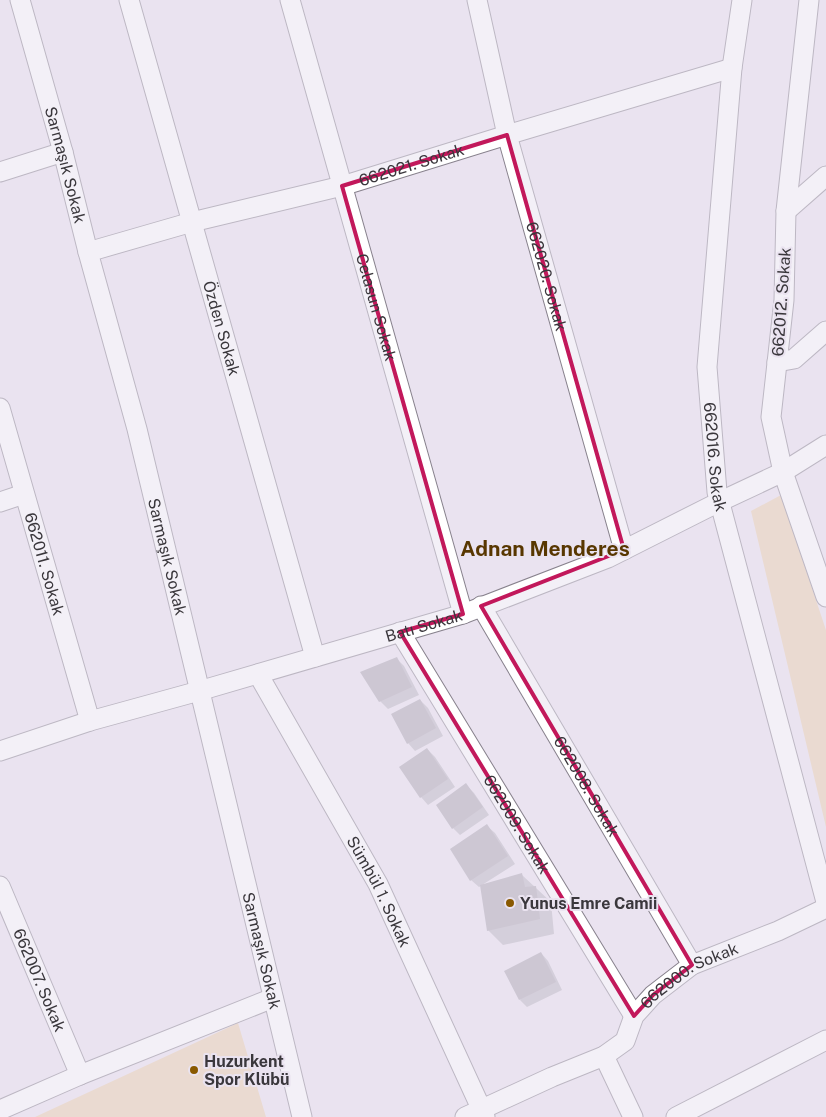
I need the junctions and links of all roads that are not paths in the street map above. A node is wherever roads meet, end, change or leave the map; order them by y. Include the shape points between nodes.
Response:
1 (20, 0) edge
2 (129, 0) edge
3 (290, 0) edge
4 (477, 0) edge
5 (742, 0) edge
6 (809, 0) edge
7 (732, 68) junction
8 (507, 135) junction
9 (63, 152) junction
10 (0, 172) edge
11 (826, 176) edge
12 (342, 186) junction
13 (786, 211) junction
14 (192, 222) junction
15 (88, 252) junction
16 (826, 331) edge
17 (777, 362) junction
18 (0, 408) edge
19 (826, 445) edge
20 (782, 472) junction
21 (24, 494) junction
22 (0, 502) edge
23 (719, 502) junction
24 (624, 550) junction
25 (826, 597) edge
26 (481, 606) junction
27 (463, 614) junction
28 (400, 632) junction
29 (315, 657) junction
30 (258, 674) junction
31 (200, 691) junction
32 (90, 721) junction
33 (0, 751) edge
34 (0, 886) edge
35 (826, 902) edge
36 (826, 908) edge
37 (692, 965) junction
38 (273, 998) junction
39 (634, 1016) junction
40 (826, 1040) edge
41 (604, 1056) junction
42 (80, 1074) junction
43 (0, 1110) edge
44 (477, 1114) edge
45 (302, 1117) edge
46 (632, 1117) edge
47 (676, 1117) edge

1 - 9 street, Sarmaşık Sokak
2 - 14 street, Özden Sokak
3 - 12 street, Celasun Sokak
4 - 8 street, 662020. Sokak
5 - 7 street, 662016. Sokak
6 - 13 street, 662012. Sokak
7 - 8 street, 662021. Sokak
7 - 23 street, 662016. Sokak via 706,367
8 - 12 street, 662021. Sokak
8 - 24 street, 662020. Sokak
9 - 10 street
9 - 15 street, Sarmaşık Sokak
11 - 13 street
12 - 14 street, 662021. Sokak
12 - 27 street, Celasun Sokak
13 - 17 street, 662012. Sokak via 784,300
14 - 15 street, 662021. Sokak
14 - 29 street, Özden Sokak
15 - 31 street, Sarmaşık Sokak via 137,429
16 - 17 street via 794,359
17 - 20 street, 662012. Sokak via 771,417
18 - 21 street, 662011. Sokak
19 - 20 street, Batı Sokak
20 - 23 street, Batı Sokak
20 - 25 street, 662012. Sokak
21 - 22 street
21 - 32 street, 662011. Sokak
23 - 24 street, Batı Sokak
23 - 35 street, 662016. Sokak
24 - 26 street, Batı Sokak
26 - 27 street, Batı Sokak
26 - 37 street, 662008. Sokak
27 - 28 street, Batı Sokak
28 - 29 street, Batı Sokak
28 - 39 street, 662009. Sokak
29 - 30 street, Batı Sokak
30 - 31 street, Batı Sokak
30 - 44 street, Sümbül 1. Sokak via 378,884
31 - 32 street, Batı Sokak
31 - 38 street, Sarmaşık Sokak
32 - 33 street, Batı Sokak
34 - 42 street, 662007. Sokak
36 - 37 street, 662000. Sokak
37 - 39 street, 662000. Sokak via 653,995
38 - 42 street
38 - 45 street, Sarmaşık Sokak
39 - 41 street, 662000. Sokak via 625,1041
40 - 47 street
41 - 44 street, 662000. Sokak
41 - 46 street
42 - 43 street

